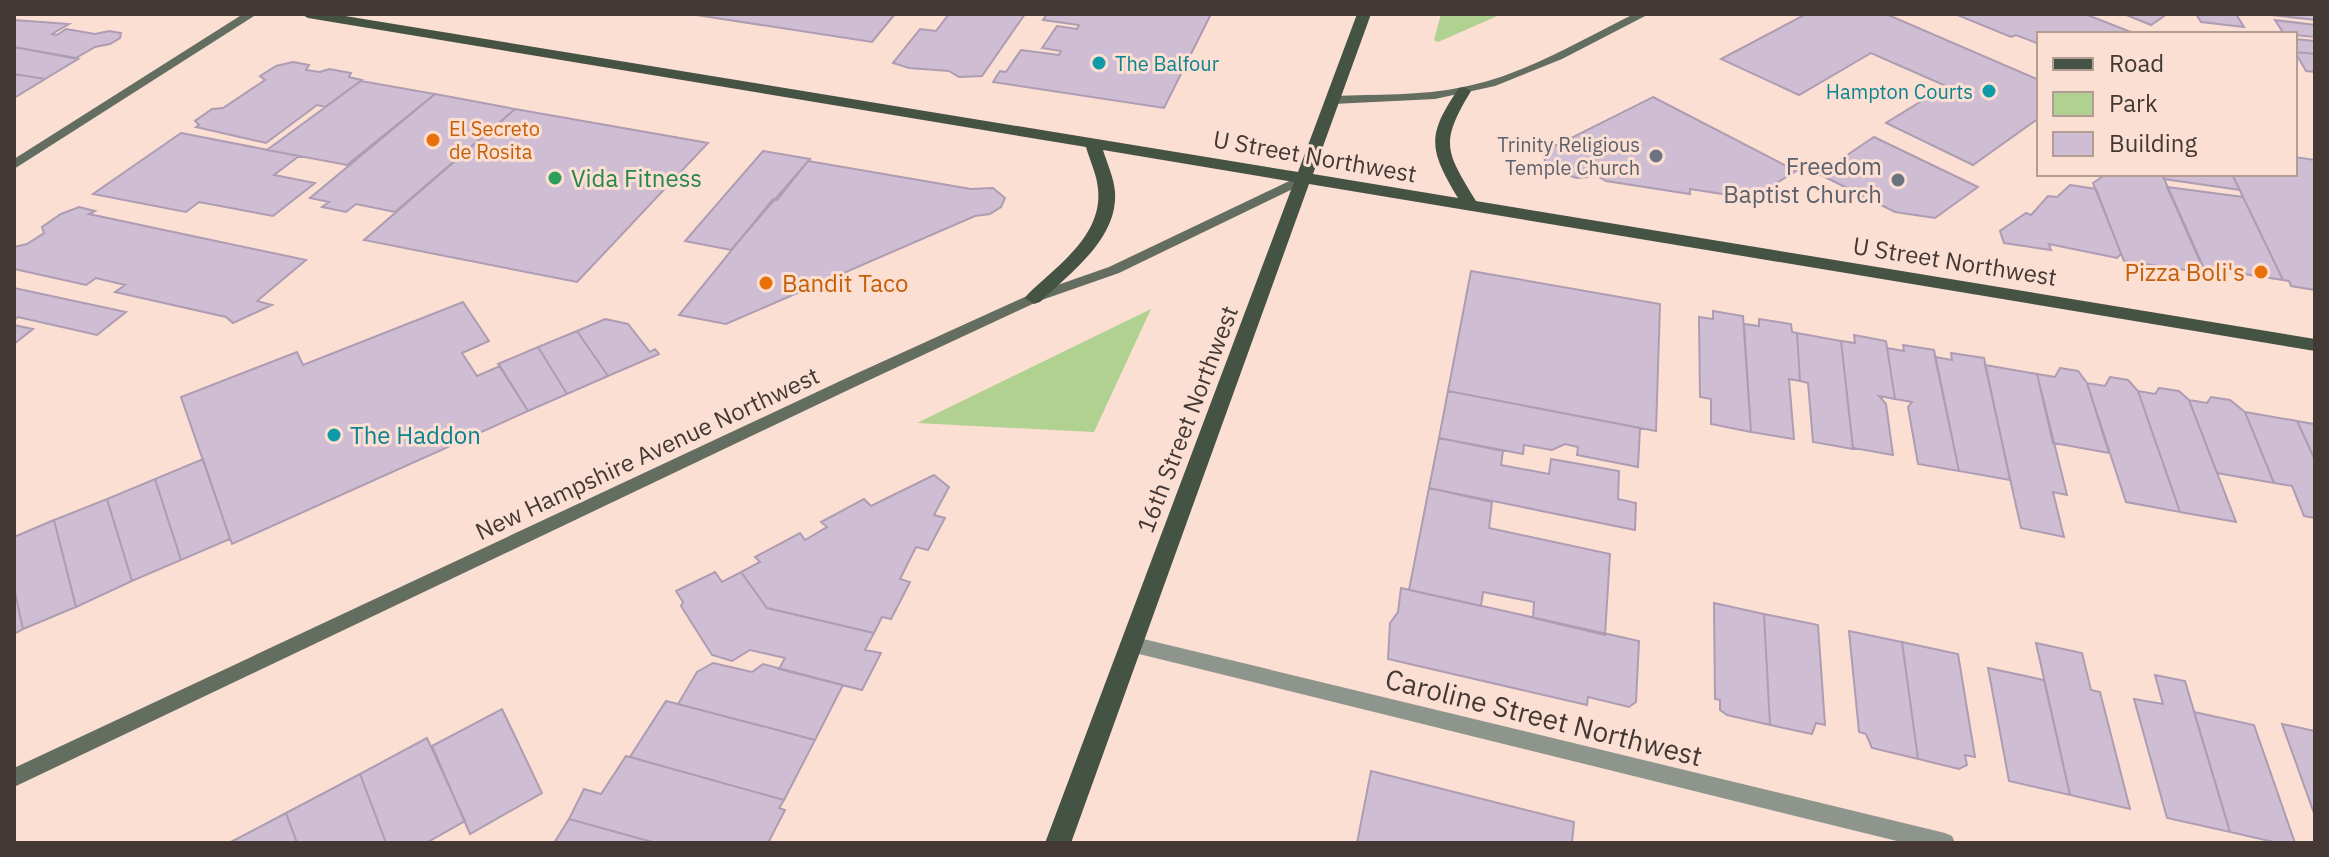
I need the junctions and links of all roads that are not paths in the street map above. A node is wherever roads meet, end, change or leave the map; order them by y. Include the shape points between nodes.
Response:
1 (251, 14) edge
2 (308, 14) edge
3 (1364, 14) edge
4 (1643, 14) edge
5 (1464, 91) junction
6 (1333, 100) junction
7 (1092, 142) junction
8 (14, 165) edge
9 (1304, 178) junction
10 (1471, 206) junction
11 (1034, 298) junction
12 (2315, 345) edge
13 (1131, 644) junction
14 (14, 778) edge
15 (1058, 843) edge
16 (1945, 843) edge

1 - 8 main road
2 - 7 main road, U Street Northwest
3 - 6 main road, 16th Street Northwest
4 - 5 main road via 1519,74
5 - 6 main road
5 - 10 main road via 1439,138
6 - 9 main road, 16th Street Northwest
7 - 9 main road, U Street Northwest
7 - 11 main road via 1107,189 1104,218 1087,245
9 - 10 main road, U Street Northwest
9 - 11 main road, New Hampshire Avenue Northwest via 1114,270
9 - 13 main road, 16th Street Northwest
10 - 12 main road, U Street Northwest
11 - 14 main road, New Hampshire Avenue Northwest
13 - 15 main road, 16th Street Northwest
13 - 16 street, Caroline Street Northwest

